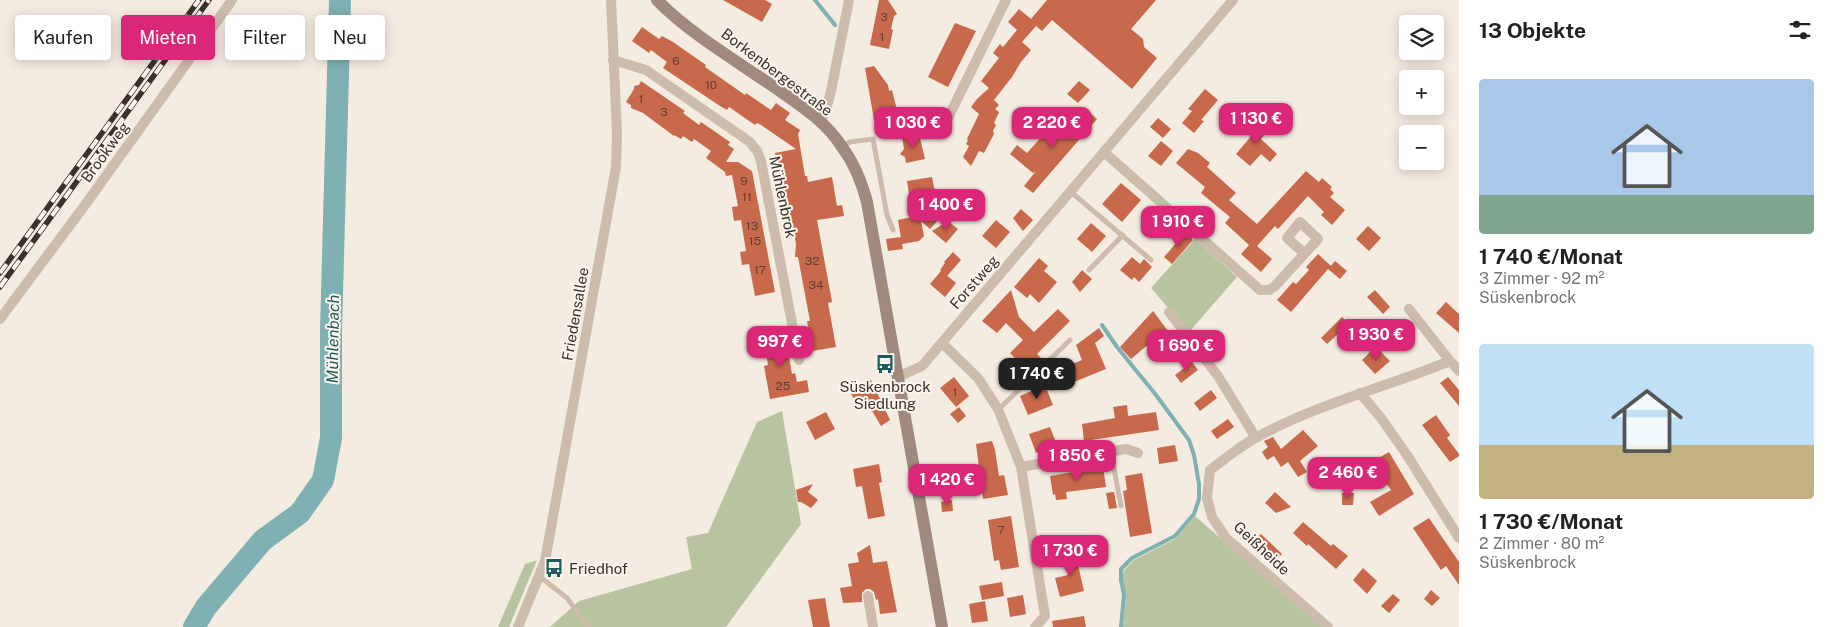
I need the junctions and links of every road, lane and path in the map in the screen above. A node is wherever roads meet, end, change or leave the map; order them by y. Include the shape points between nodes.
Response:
1 (232, 0) edge
2 (611, 0) edge
3 (657, 0) edge
4 (849, 0) edge
5 (1006, 0) edge
6 (1233, 0) edge
7 (613, 60) junction
8 (820, 121) junction
9 (945, 124) dead end
10 (842, 146) junction
11 (1104, 152) junction
12 (1071, 192) junction
13 (893, 230) dead end
14 (1123, 235) junction
15 (1302, 256) dead end
16 (1151, 260) dead end
17 (1089, 270) dead end
18 (1409, 309) dead end
19 (1168, 312) dead end
20 (0, 319) edge
21 (1070, 340) dead end
22 (942, 342) junction
23 (799, 360) dead end
24 (1450, 361) junction
25 (1459, 371) edge
26 (898, 377) junction
27 (1360, 393) junction
28 (998, 409) junction
29 (1256, 438) junction
30 (1112, 452) junction
31 (1138, 453) dead end
32 (1021, 467) junction
33 (1121, 506) dead end
34 (1459, 538) edge
35 (539, 576) junction
36 (868, 596) dead end
37 (518, 627) edge
38 (588, 627) edge
39 (874, 627) edge
40 (942, 627) edge
41 (1035, 627) edge
42 (1328, 627) edge

1 - 20 street, Brookweg
2 - 7 street, Friedensallee
3 - 8 street, Borkenbergestraße via 683,23
4 - 8 street via 831,91
5 - 9 street
6 - 11 street, Forstweg
7 - 23 street, Mühlenbrok via 646,70 750,142 758,151 774,219
7 - 35 street, Friedensallee via 616,167 545,561
8 - 10 street, Borkenbergestraße
10 - 13 lane via 873,139 887,215
10 - 26 street, Borkenbergestraße via 867,202
11 - 12 street, Forstweg
11 - 15 street via 1260,290 1275,286
12 - 14 lane
12 - 22 street, Forstweg
14 - 16 lane
14 - 17 lane
18 - 24 street
19 - 29 street via 1218,376
21 - 28 lane
22 - 26 street, Forstweg via 922,366
22 - 28 street via 978,378
24 - 25 street
24 - 27 street, Geißheide
26 - 40 street, Borkenbergestraße
27 - 29 street, Geißheide
27 - 34 street via 1407,455
28 - 32 street
29 - 42 street, Geißheide via 1210,470 1207,498 1212,517 1226,538
30 - 31 street via 1126,449
30 - 32 street
30 - 33 lane
32 - 41 street via 1046,616
35 - 37 street, Friedensallee
35 - 38 lane via 567,598
36 - 39 street

